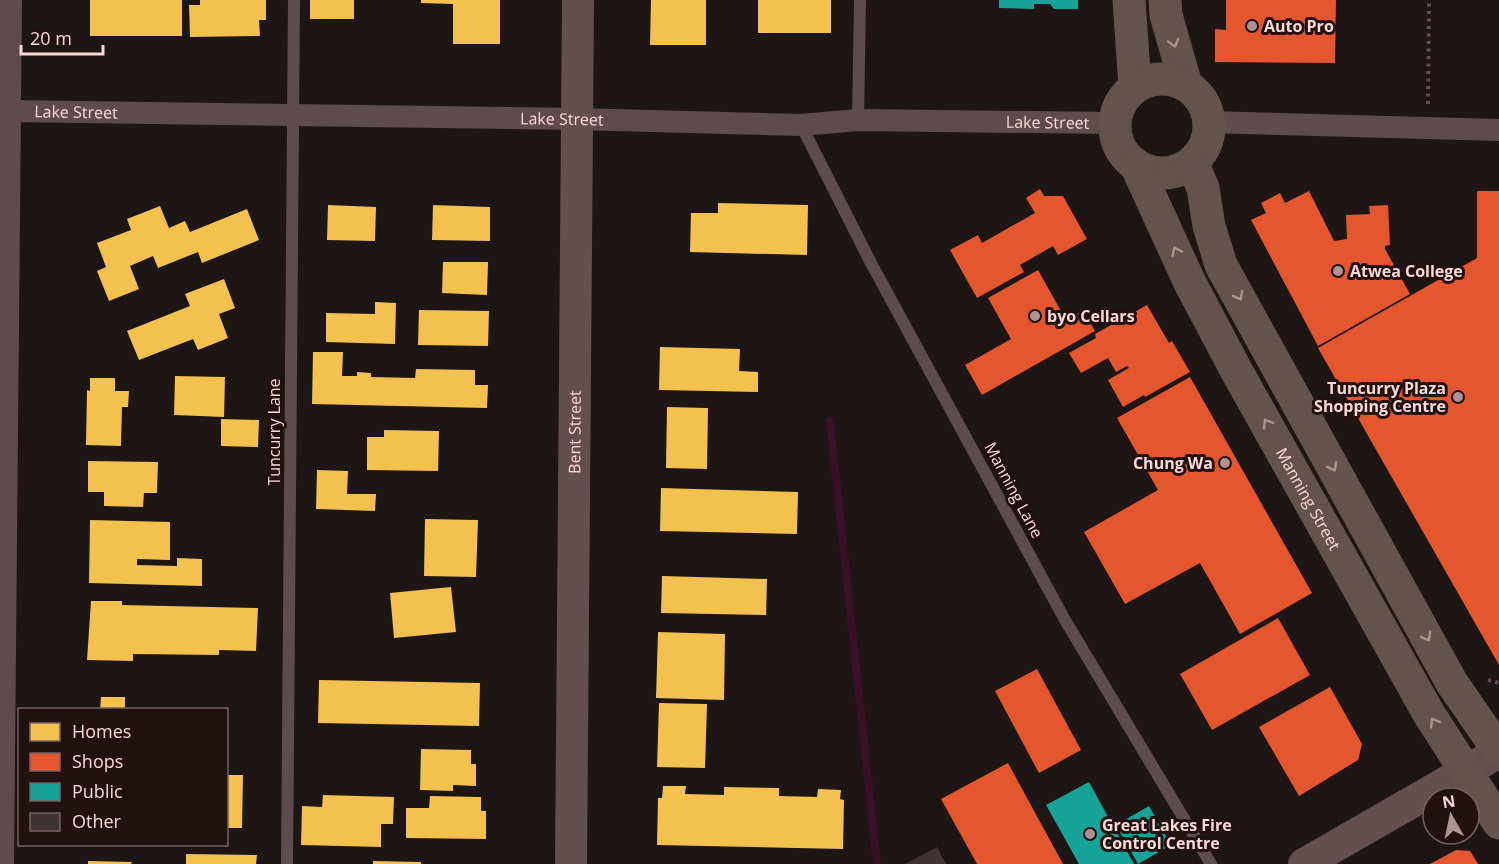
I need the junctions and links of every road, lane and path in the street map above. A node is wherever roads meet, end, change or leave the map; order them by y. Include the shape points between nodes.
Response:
1 (11, 0) edge
2 (294, 0) edge
3 (578, 0) edge
4 (860, 0) edge
5 (1130, 0) edge
6 (1165, 0) edge
7 (1429, 0) edge
8 (1186, 85) junction
9 (1135, 87) junction
10 (10, 111) junction
11 (293, 114) junction
12 (577, 119) junction
13 (858, 120) junction
14 (1209, 122) junction
15 (1113, 123) junction
16 (801, 125) junction
17 (1428, 128) junction
18 (1499, 130) edge
19 (1192, 163) junction
20 (1136, 165) junction
21 (1487, 680) dead end
22 (1499, 683) edge
23 (1499, 752) edge
24 (1465, 771) junction
25 (1499, 823) edge
26 (3, 864) edge
27 (287, 864) edge
28 (571, 864) edge
29 (1211, 864) edge
30 (1304, 864) edge

1 - 10 street
2 - 11 lane, Tuncurry Lane
3 - 12 street, Bent Street
4 - 13 lane
5 - 9 main road
6 -> 8 main road
7 - 17 path
8 - 9 main road via 1160,78
8 - 14 main road via 1202,100
9 - 15 main road via 1120,103
10 - 11 street, Lake Street
10 - 26 street
11 - 12 street, Lake Street
11 - 27 lane, Tuncurry Lane
12 - 16 street, Lake Street
12 - 28 street, Bent Street
13 - 15 street, Lake Street
13 - 16 street, Lake Street
14 - 17 street
14 - 19 main road via 1205,146
15 - 20 main road via 1119,147
16 - 29 lane, Manning Lane via 1065,620
17 - 18 street
19 - 20 main road via 1162,173
19 -> 23 main road via 1203,188 1221,265 1452,682
24 -> 20 main road, Manning Street via 1236,370 1189,281
21 - 22 path
23 - 24 street
24 - 25 main road, Manning Street
24 - 30 street

